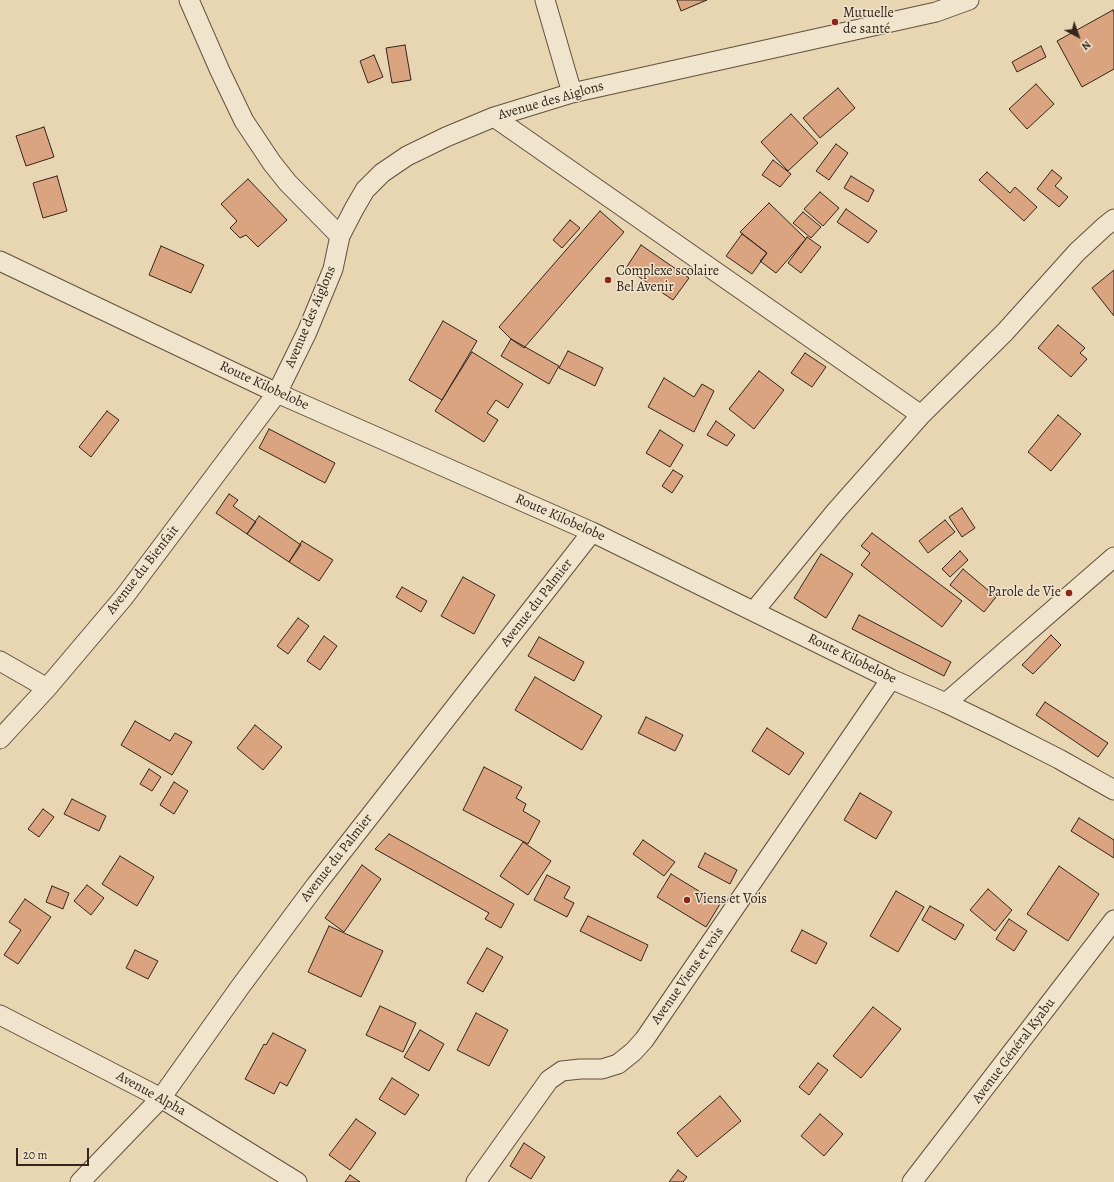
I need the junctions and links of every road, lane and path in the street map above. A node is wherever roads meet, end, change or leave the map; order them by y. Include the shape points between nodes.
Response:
1 (189, 0) edge
2 (544, 0) edge
3 (969, 0) edge
4 (934, 6) edge
5 (572, 93) junction
6 (494, 117) junction
7 (1114, 220) edge
8 (340, 236) junction
9 (0, 261) edge
10 (277, 393) junction
11 (921, 415) junction
12 (592, 532) junction
13 (1114, 557) edge
14 (754, 611) junction
15 (0, 661) edge
16 (892, 679) junction
17 (47, 688) junction
18 (946, 703) junction
19 (0, 739) edge
20 (1114, 790) edge
21 (1114, 920) edge
22 (0, 1015) edge
23 (161, 1098) junction
24 (80, 1182) edge
25 (297, 1182) edge
26 (476, 1182) edge
27 (912, 1182) edge

1 - 8 street via 244,121 288,183
2 - 5 street
3 - 4 street, Avenue des Aiglons
4 - 5 street, Avenue des Aiglons
5 - 6 street, Avenue des Aiglons
6 - 8 street, Avenue des Aiglons via 407,156 382,173 365,190
6 - 11 street
7 - 11 street via 1077,252 1005,332
8 - 10 street, Avenue des Aiglons via 333,269 307,332
9 - 10 street, Route Kilobelobe
10 - 12 street, Route Kilobelobe
10 - 17 street, Avenue du Bienfait via 124,597
11 - 14 street
12 - 14 street, Route Kilobelobe
12 - 23 street, Avenue du Palmier via 316,885
13 - 18 street
14 - 16 street, Route Kilobelobe
15 - 17 street
16 - 18 street, Route Kilobelobe
16 - 26 street, Avenue Viens et vois via 644,1040 618,1064 602,1069 562,1071 549,1080
17 - 19 street, Avenue du Bienfait
18 - 20 street, Route Kilobelobe via 1053,756
21 - 27 street, Avenue Général Kyabu
22 - 23 street, Avenue Alpha
23 - 24 street, Avenue du Palmier
23 - 25 street, Avenue Alpha

